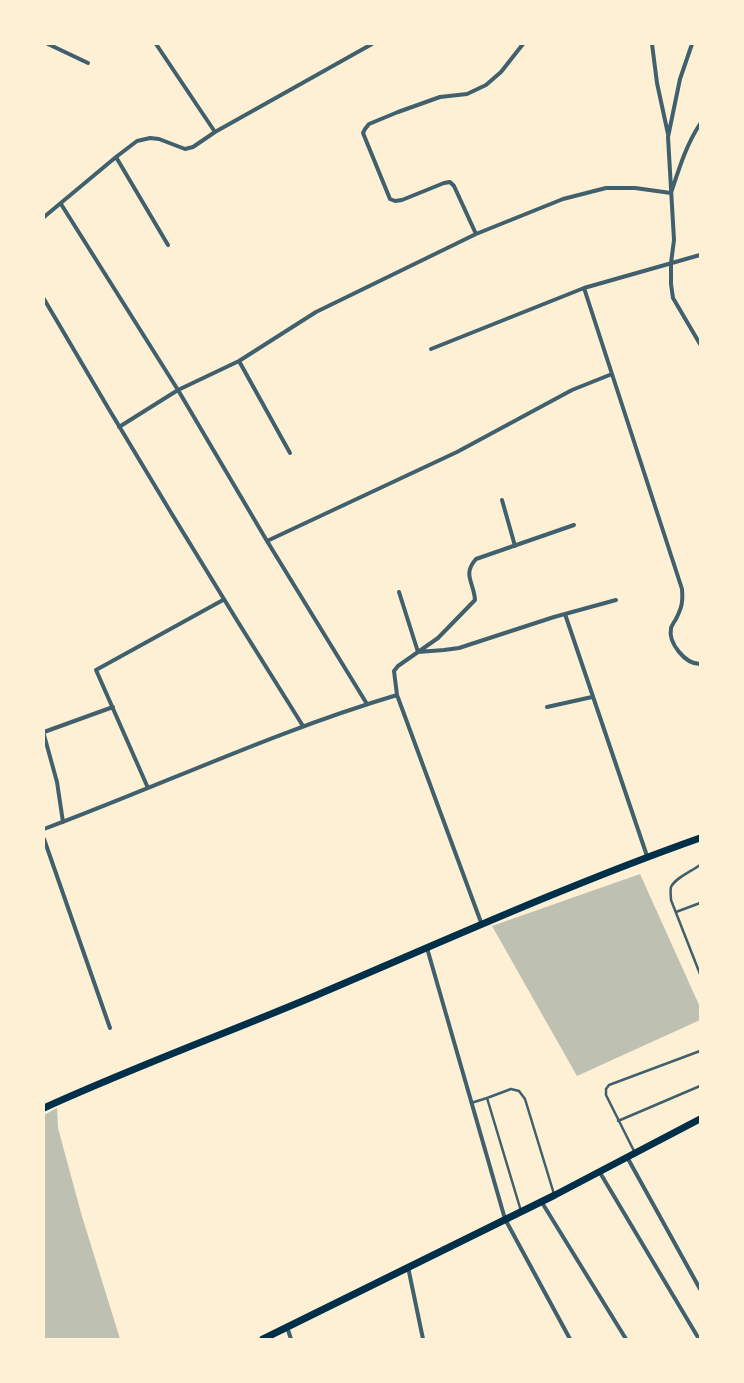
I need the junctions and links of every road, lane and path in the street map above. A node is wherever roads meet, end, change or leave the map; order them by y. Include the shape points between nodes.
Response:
1 (48, 44) edge
2 (156, 44) edge
3 (372, 44) edge
4 (523, 44) edge
5 (652, 44) edge
6 (692, 44) edge
7 (88, 63) dead end
8 (700, 124) edge
9 (215, 132) junction
10 (668, 137) junction
11 (116, 157) junction
12 (671, 193) junction
13 (61, 204) junction
14 (44, 217) edge
15 (476, 234) junction
16 (168, 245) dead end
17 (700, 255) edge
18 (670, 263) junction
19 (584, 288) junction
20 (44, 299) edge
21 (700, 344) edge
22 (431, 349) dead end
23 (239, 361) junction
24 (612, 374) junction
25 (178, 390) junction
26 (119, 427) junction
27 (290, 453) dead end
28 (502, 500) dead end
29 (574, 525) dead end
30 (267, 541) junction
31 (515, 546) junction
32 (399, 592) dead end
33 (223, 600) junction
34 (616, 600) dead end
35 (565, 614) junction
36 (418, 652) junction
37 (700, 664) edge
38 (397, 695) junction
39 (592, 697) junction
40 (367, 704) junction
41 (113, 707) junction
42 (547, 707) dead end
43 (303, 726) junction
44 (44, 734) edge
45 (148, 788) junction
46 (63, 822) junction
47 (44, 829) edge
48 (44, 838) edge
49 (700, 838) edge
50 (647, 856) junction
51 (700, 865) edge
52 (700, 903) edge
53 (676, 912) junction
54 (482, 925) junction
55 (426, 948) junction
56 (700, 974) edge
57 (110, 1028) dead end
58 (700, 1050) edge
59 (700, 1086) edge
60 (488, 1098) junction
61 (471, 1103) junction
62 (44, 1108) edge
63 (700, 1119) edge
64 (618, 1121) junction
65 (635, 1152) junction
66 (627, 1156) junction
67 (599, 1171) junction
68 (554, 1195) junction
69 (541, 1201) junction
70 (521, 1211) junction
71 (505, 1219) junction
72 (408, 1266) junction
73 (700, 1289) edge
74 (287, 1327) junction
75 (263, 1339) edge
76 (291, 1339) edge
77 (422, 1339) edge
78 (570, 1339) edge
79 (626, 1339) edge
80 (699, 1339) edge

1 - 7 street
2 - 9 street
3 - 9 street
4 - 15 street via 501,72 486,85 467,94 440,97 398,112 369,124 363,133 390,198 394,201 402,200 450,182
5 - 10 street
6 - 10 street via 680,79
8 - 12 street via 681,162
9 - 11 street via 193,147 185,149 150,138 137,142
10 - 12 street
11 - 13 street
11 - 16 street
12 - 15 street via 635,188 606,188 563,199
12 - 18 street via 674,240
13 - 14 street
13 - 25 street
15 - 23 street via 316,312
17 - 18 street
18 - 19 street
18 - 21 street via 673,298
19 - 22 street
19 - 24 street
20 - 26 street
23 - 25 street
23 - 27 street
24 - 30 street via 572,390 457,452
24 - 37 street via 682,589 683,601 671,628 672,638 682,656
25 - 26 street
25 - 30 street
26 - 33 street
28 - 31 street
29 - 31 street
30 - 40 street
31 - 36 street via 476,559 470,566 468,575 475,600 438,638
32 - 36 street
33 - 41 street via 96,670
33 - 43 street
34 - 35 street
35 - 36 street via 458,648
35 - 39 street
36 - 38 street via 394,671
38 - 40 street
38 - 54 street
39 - 42 street
39 - 50 street
40 - 43 street
41 - 44 street
41 - 45 street
43 - 45 street
44 - 46 street via 57,782
45 - 46 street
46 - 47 street
48 - 57 street
49 - 50 main road
50 - 54 main road
51 - 53 lane via 676,880 671,887 671,900
52 - 53 lane
53 - 56 lane
54 - 55 main road
55 - 61 street
55 - 62 main road via 281,1010 96,1084
58 - 64 lane via 609,1085 606,1096
59 - 64 lane
60 - 61 lane
60 - 68 lane via 511,1089 519,1091 525,1099
60 - 70 lane
61 - 71 street
63 - 65 main road
64 - 65 lane
65 - 66 main road
66 - 67 main road
66 - 73 street
67 - 68 main road
67 - 80 street
68 - 69 main road
69 - 70 main road
69 - 79 street
70 - 71 main road
71 - 72 main road
71 - 78 street
72 - 74 main road
72 - 77 street
74 - 75 main road
74 - 76 street

